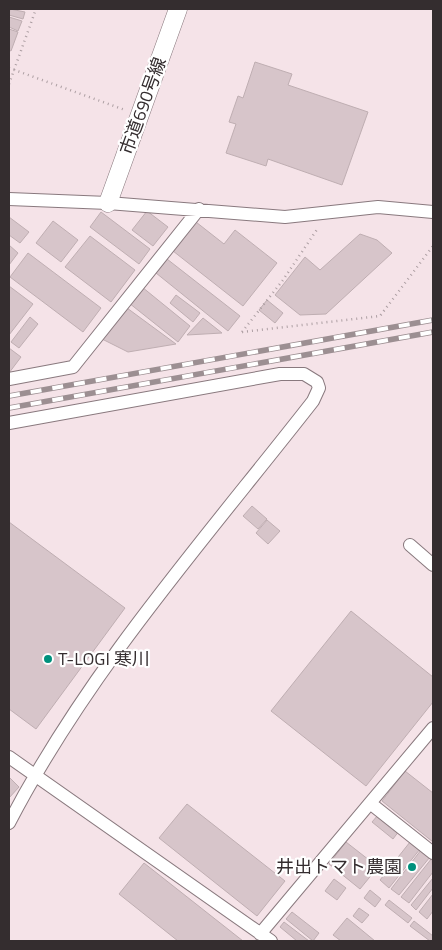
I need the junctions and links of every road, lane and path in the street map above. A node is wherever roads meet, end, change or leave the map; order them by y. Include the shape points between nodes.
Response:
1 (36, 9) edge
2 (178, 9) edge
3 (9, 68) edge
4 (14, 70) junction
5 (9, 84) edge
6 (139, 115) junction
7 (9, 199) edge
8 (108, 203) junction
9 (199, 209) junction
10 (328, 212) junction
11 (433, 212) edge
12 (433, 246) edge
13 (9, 380) edge
14 (9, 423) edge
15 (410, 545) dead end
16 (433, 565) edge
17 (433, 728) edge
18 (9, 757) edge
19 (35, 774) junction
20 (370, 803) junction
21 (9, 823) edge
22 (433, 853) edge
23 (266, 938) edge

1 - 4 path
2 - 6 street, 市道690号線
3 - 4 path
4 - 5 path
4 - 6 path
6 - 8 street, 市道690号線
7 - 8 street
8 - 9 street
9 - 10 street via 285,217
9 - 13 street via 73,367
10 - 11 street via 378,207
10 - 12 path via 242,332 380,316
14 - 19 street via 280,374 304,374 317,382 319,388 313,401 126,637
15 - 16 street
17 - 20 street
18 - 19 street
19 - 21 street
19 - 23 street
20 - 22 street
20 - 23 street

